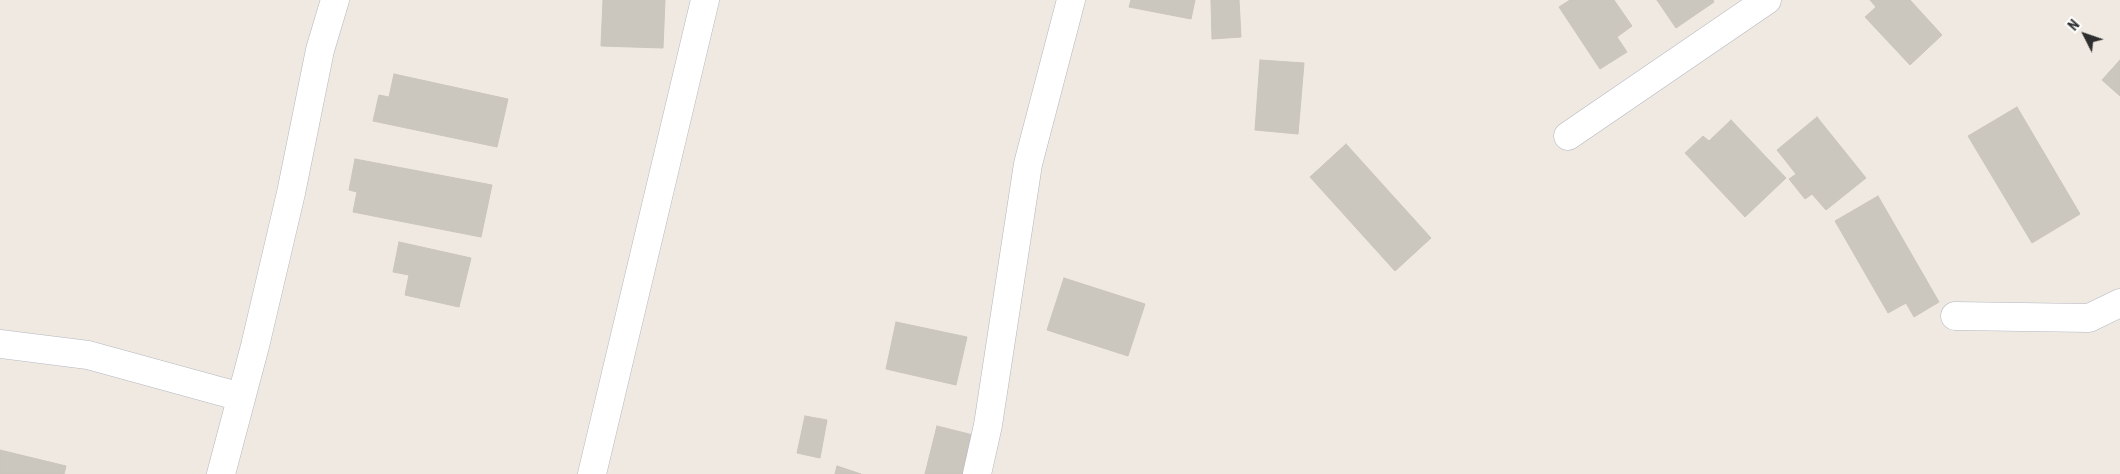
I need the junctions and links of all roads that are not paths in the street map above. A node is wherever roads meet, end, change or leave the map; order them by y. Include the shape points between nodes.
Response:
1 (335, 0) edge
2 (705, 0) edge
3 (1071, 0) edge
4 (1767, 0) edge
5 (1568, 136) dead end
6 (2120, 303) edge
7 (1955, 316) dead end
8 (0, 344) edge
9 (241, 397) junction
10 (221, 474) edge
11 (592, 474) edge
12 (977, 474) edge

1 - 9 street via 320,50 291,193
2 - 11 street
3 - 12 street via 1028,164 988,425
4 - 5 street
6 - 7 street via 2089,318
8 - 9 street via 88,355
9 - 10 street

